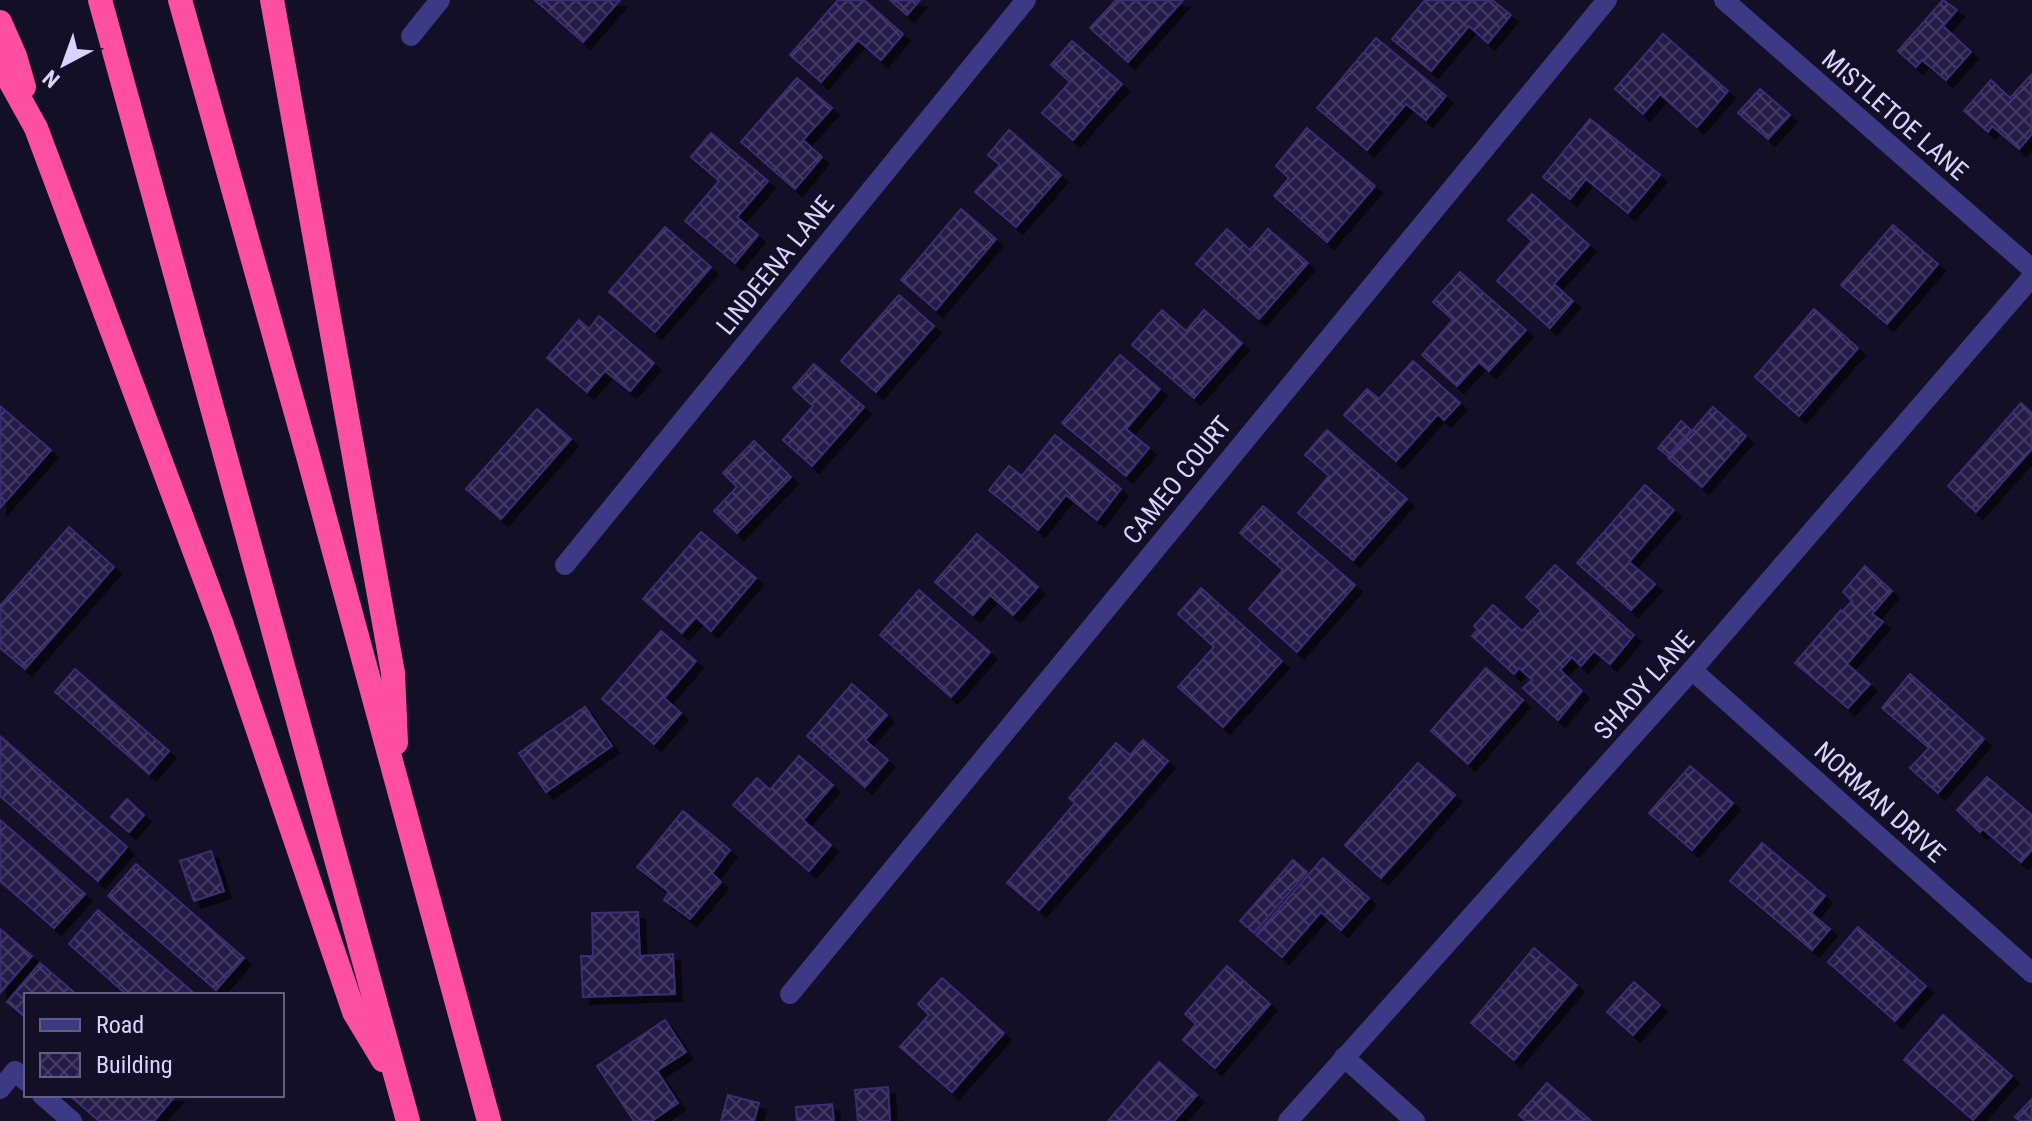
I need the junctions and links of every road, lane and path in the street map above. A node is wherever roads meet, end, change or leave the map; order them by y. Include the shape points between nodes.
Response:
1 (100, 0) edge
2 (180, 0) edge
3 (272, 0) edge
4 (440, 0) edge
5 (1026, 0) edge
6 (1607, 0) edge
7 (1724, 0) edge
8 (0, 22) edge
9 (411, 36) dead end
10 (0, 63) edge
11 (36, 128) junction
12 (2032, 269) edge
13 (2032, 277) edge
14 (565, 565) dead end
15 (1692, 670) junction
16 (398, 789) junction
17 (2032, 973) edge
18 (790, 994) dead end
19 (1344, 1057) junction
20 (24, 1079) edge
21 (397, 1082) junction
22 (0, 1089) edge
23 (44, 1097) edge
24 (72, 1121) edge
25 (408, 1121) edge
26 (489, 1121) edge
27 (1288, 1121) edge
28 (1415, 1121) edge

1 - 21 highway
2 - 16 highway
3 - 16 highway via 393,673
4 - 9 street
5 - 14 street, LINDEENA LANE
6 - 18 street, CAMEO COURT
7 - 12 street, MISTLETOE LANE
8 - 11 highway
10 - 11 highway
11 - 21 highway via 222,625 354,1012
13 - 15 street, SHADY LANE
15 - 17 street, NORMAN DRIVE
15 - 19 street, SHADY LANE
16 - 26 highway
19 - 27 street, SHADY LANE
19 - 28 street
20 - 22 street via 15,1071
21 - 25 highway
23 - 24 street

